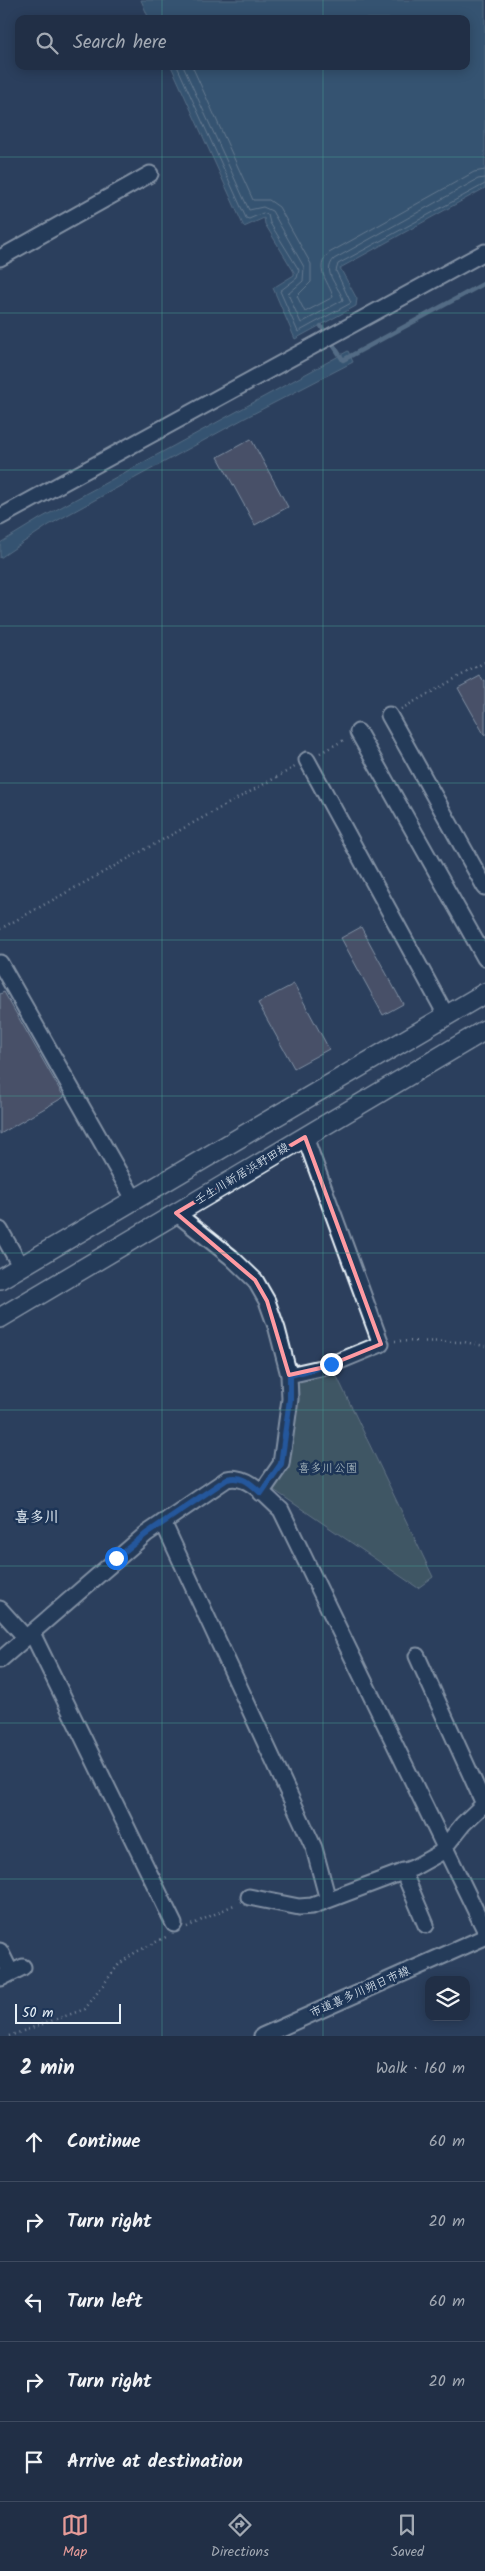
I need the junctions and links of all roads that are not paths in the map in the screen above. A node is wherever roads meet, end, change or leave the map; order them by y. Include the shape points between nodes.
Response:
1 (150, 174) dead end
2 (485, 252) edge
3 (0, 258) edge
4 (0, 517) edge
5 (389, 715) road end
6 (358, 732) road end
7 (307, 760) road end
8 (485, 887) edge
9 (485, 958) edge
10 (0, 964) edge
11 (485, 993) edge
12 (446, 1015) junction
13 (485, 1030) edge
14 (304, 1137) junction
15 (134, 1199) junction
16 (176, 1213) junction
17 (0, 1230) edge
18 (21, 1267) junction
19 (0, 1280) edge
20 (0, 1318) edge
21 (290, 1375) junction
22 (261, 1493) junction
23 (163, 1522) junction
24 (0, 1609) edge
25 (29, 1636) junction
26 (417, 1656) dead end
27 (0, 1660) edge
28 (485, 1804) edge
29 (444, 1848) junction
30 (403, 1871) junction
31 (249, 1897) road end
32 (328, 1900) junction
33 (426, 1925) dead end
34 (175, 1930) road end
35 (485, 1930) edge
36 (485, 1936) edge
37 (0, 1951) edge
38 (12, 1973) edge
39 (262, 2036) edge

1 - 3 street
2 - 4 street
5 - 8 street
6 - 9 street
7 - 12 street
10 - 15 street
11 - 12 main road
12 - 15 main road
13 - 14 main road, 壬生川新居浜野田線
14 - 16 main road, 壬生川新居浜野田線
14 - 21 street via 381,1344 325,1367
15 - 18 main road
16 - 20 main road, 壬生川新居浜野田線
16 - 21 street via 255,1280 267,1301
17 - 18 street
18 - 19 main road
21 - 22 street via 281,1464
22 - 23 street via 244,1479 227,1479
22 - 29 street via 281,1510
23 - 25 street via 116,1558
23 - 32 street via 314,1848
24 - 25 street
25 - 27 street
25 - 34 street
26 - 28 street
28 - 29 street
29 - 30 street
29 - 35 street
30 - 32 street
30 - 33 street
31 - 32 street via 299,1907
36 - 39 street, 市道喜多川朔日市線
37 - 38 street

